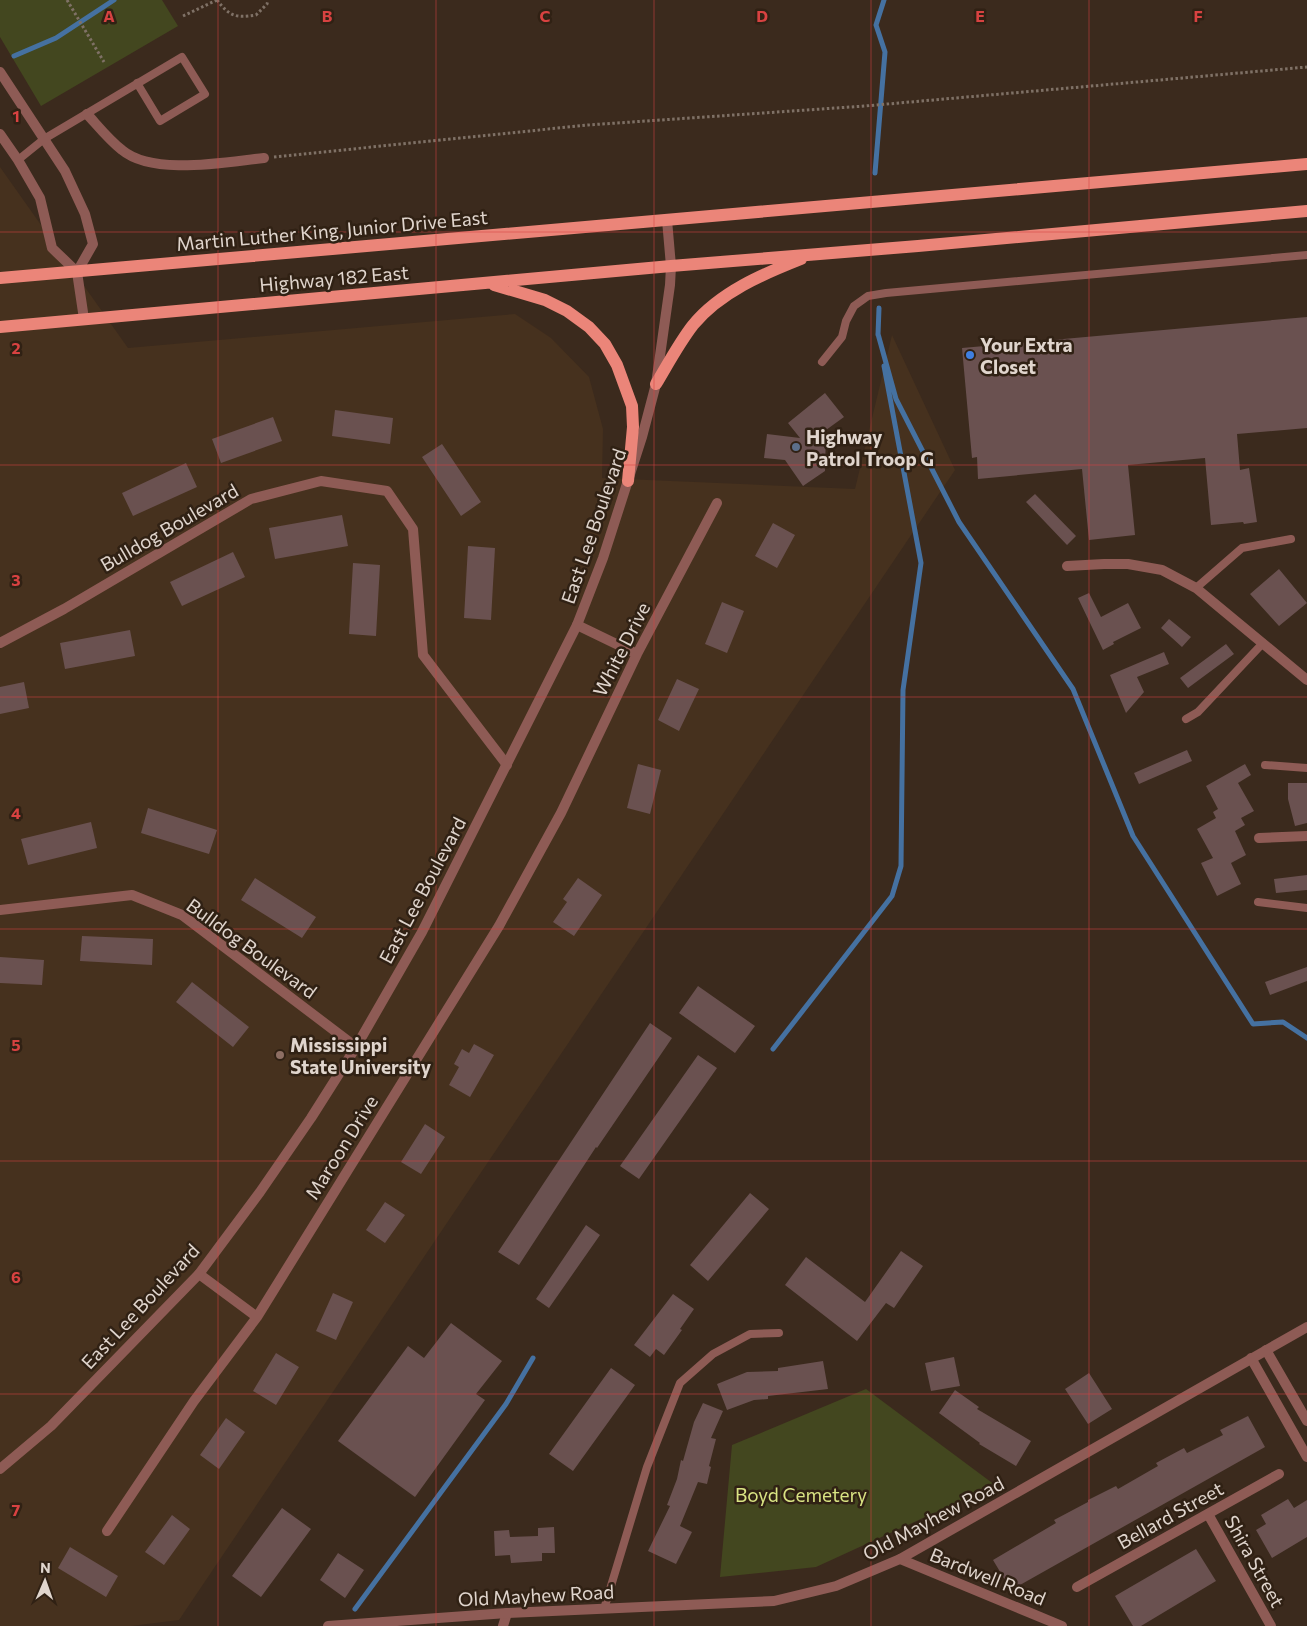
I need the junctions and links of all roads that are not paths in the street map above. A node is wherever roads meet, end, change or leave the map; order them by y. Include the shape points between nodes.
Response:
1 (0, 72) edge
2 (137, 83) junction
3 (87, 114) junction
4 (0, 134) edge
5 (44, 139) junction
6 (264, 158) road end
7 (18, 160) junction
8 (1307, 164) edge
9 (1307, 211) edge
10 (667, 220) junction
11 (815, 254) junction
12 (1307, 256) edge
13 (671, 266) junction
14 (77, 272) junction
15 (0, 278) edge
16 (487, 283) junction
17 (84, 318) junction
18 (0, 327) edge
19 (822, 362) dead end
20 (656, 384) junction
21 (628, 481) junction
22 (717, 503) dead end
23 (1291, 539) dead end
24 (1067, 566) dead end
25 (1196, 588) junction
26 (577, 624) junction
27 (0, 643) edge
28 (1263, 643) junction
29 (637, 654) junction
30 (1307, 680) edge
31 (1186, 719) dead end
32 (507, 765) junction
33 (1266, 765) dead end
34 (1307, 768) edge
35 (561, 813) joint
36 (1307, 836) edge
37 (1259, 838) dead end
38 (1258, 902) dead end
39 (1307, 908) edge
40 (0, 910) edge
41 (356, 1046) junction
42 (199, 1274) junction
43 (257, 1317) junction
44 (1307, 1327) edge
45 (779, 1333) dead end
46 (1266, 1350) junction
47 (1251, 1358) junction
48 (1307, 1421) edge
49 (1307, 1457) edge
50 (0, 1469) edge
51 (1279, 1474) dead end
52 (1208, 1514) junction
53 (107, 1531) dead end
54 (900, 1559) junction
55 (1077, 1586) dead end
56 (604, 1609) junction
57 (507, 1613) junction
58 (328, 1626) edge
59 (503, 1626) edge
60 (1062, 1626) edge
61 (1271, 1626) edge

1 - 5 street
2 - 2 lane via 182,57 205,94 160,121
2 - 3 lane
3 - 5 lane
3 - 6 street via 122,151 147,163 176,166
4 - 7 street
5 - 7 lane
5 - 14 street via 65,172 85,214 93,244
7 - 14 street via 40,198 52,248
8 - 10 main road, Martin Luther King, Junior Drive East
9 - 11 main road, Highway 182 East
10 - 13 street, East Lee Boulevard
10 - 14 main road, Martin Luther King, Junior Drive East
11 - 13 main road, Highway 182 East
11 - 20 main road via 741,286 714,304 694,324
12 - 19 lane via 868,296 854,306 842,337
13 - 16 main road, Highway 182 East
13 - 20 street, East Lee Boulevard
14 - 15 main road, Martin Luther King, Junior Drive East
14 - 17 street
16 - 17 main road, Highway 182 East
16 - 21 main road via 545,300 567,311 605,344 617,365 632,406
17 - 18 main road, Highway 182 East
20 - 21 street, East Lee Boulevard
21 - 26 street, East Lee Boulevard
22 - 29 street, White Drive
23 - 25 lane via 1242,548
24 - 25 street via 1128,564 1162,570
25 - 28 street
26 - 29 street
26 - 32 street, East Lee Boulevard
27 - 32 street, Bulldog Boulevard via 251,499 321,481 387,491 413,529 423,655
28 - 30 street
28 - 31 lane via 1198,712
29 - 35 street, White Drive
32 - 41 street, East Lee Boulevard via 422,932
33 - 34 lane
35 - 43 street, Maroon Drive via 499,926
36 - 37 street
38 - 39 lane
40 - 41 street, Bulldog Boulevard via 132,895 182,916
41 - 42 street, East Lee Boulevard via 311,1118
42 - 43 street
42 - 50 street, East Lee Boulevard via 51,1426
43 - 53 street, Maroon Drive via 194,1401
44 - 46 street, Old Mayhew Road
45 - 56 lane via 750,1334 714,1354 680,1383 647,1467
46 - 47 street, Old Mayhew Road
46 - 48 street
47 - 49 street
47 - 54 street, Old Mayhew Road
51 - 52 street, Bellard Street
52 - 55 street, Bellard Street
52 - 61 street, Shira Street
54 - 56 street, Old Mayhew Road via 836,1586 774,1600
54 - 60 street, Bardwell Road
56 - 57 street, Old Mayhew Road
57 - 58 street, Old Mayhew Road
57 - 59 street

